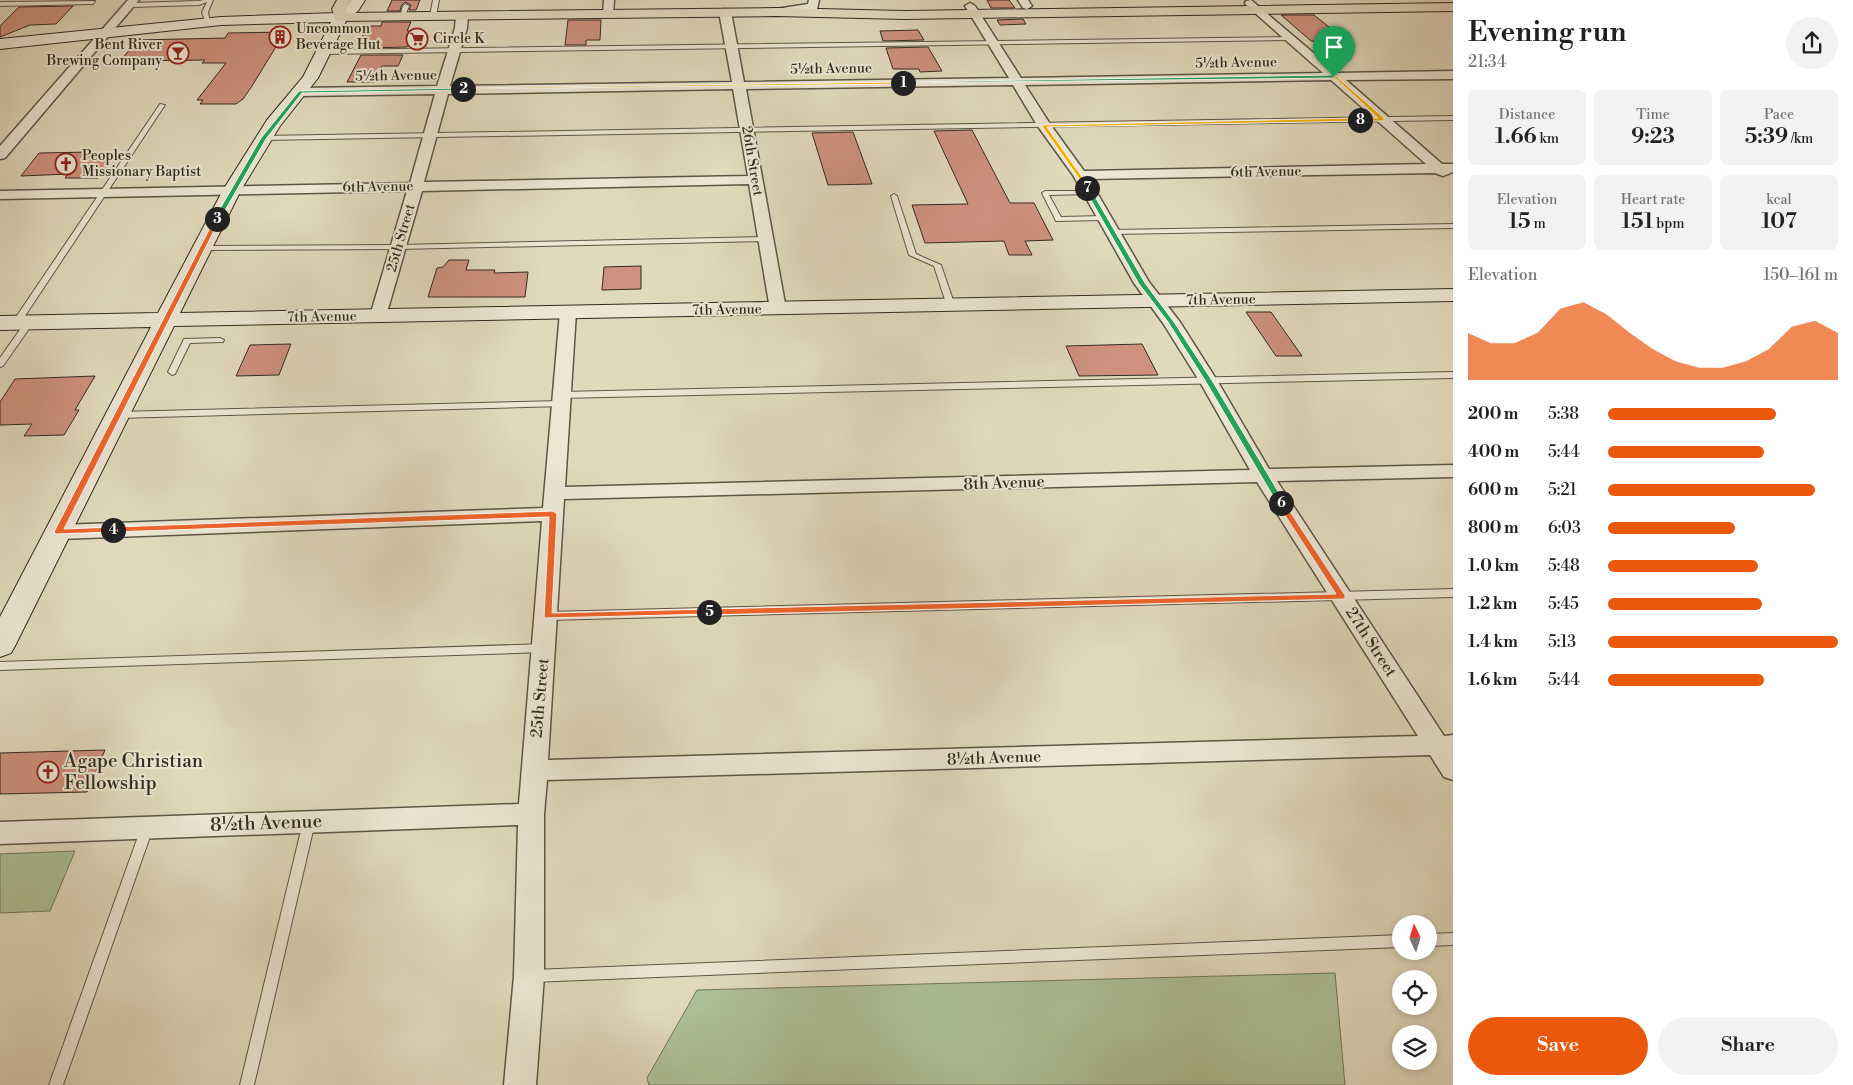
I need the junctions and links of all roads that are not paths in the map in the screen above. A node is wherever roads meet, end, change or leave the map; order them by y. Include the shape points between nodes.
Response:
1 (209, 0) edge
2 (358, 0) edge
3 (436, 0) edge
4 (814, 0) edge
5 (1437, 0) edge
6 (904, 1) dead end
7 (93, 2) dead end
8 (132, 2) edge
9 (1025, 3) edge
10 (0, 4) edge
11 (1254, 6) junction
12 (609, 7) edge
13 (1453, 7) edge
14 (343, 8) edge
15 (972, 10) junction
16 (725, 12) junction
17 (776, 12) junction
18 (432, 16) junction
19 (462, 16) junction
20 (208, 22) junction
21 (105, 33) junction
22 (1292, 39) junction
23 (993, 43) junction
24 (0, 44) edge
25 (732, 47) junction
26 (453, 50) junction
27 (323, 52) junction
28 (1453, 75) edge
29 (1334, 77) junction
30 (1018, 82) junction
31 (740, 85) junction
32 (444, 90) junction
33 (300, 92) junction
34 (162, 105) dead end
35 (1453, 118) edge
36 (1382, 120) junction
37 (1044, 125) junction
38 (746, 130) junction
39 (431, 135) junction
40 (264, 138) junction
41 (0, 155) edge
42 (1438, 168) junction
43 (1453, 168) edge
44 (1080, 175) junction
45 (756, 180) junction
46 (1453, 182) edge
47 (417, 186) junction
48 (232, 190) junction
49 (1089, 192) junction
50 (104, 193) junction
51 (0, 195) edge
52 (894, 196) dead end
53 (1108, 225) junction
54 (1453, 226) edge
55 (766, 239) junction
56 (399, 247) junction
57 (202, 248) junction
58 (1453, 295) edge
59 (1156, 302) junction
60 (951, 306) junction
61 (778, 309) junction
62 (568, 312) junction
63 (378, 316) junction
64 (166, 320) junction
65 (15, 323) edge
66 (220, 340) dead end
67 (0, 364) edge
68 (172, 372) dead end
69 (1453, 375) edge
70 (1209, 382) junction
71 (560, 400) junction
72 (118, 415) junction
73 (1453, 472) edge
74 (1263, 476) junction
75 (554, 504) junction
76 (58, 532) junction
77 (1453, 593) edge
78 (1342, 597) junction
79 (547, 616) junction
80 (0, 646) edge
81 (544, 648) junction
82 (0, 666) edge
83 (1446, 745) edge
84 (534, 770) junction
85 (1453, 770) edge
86 (531, 814) junction
87 (309, 822) junction
88 (147, 828) junction
89 (0, 833) edge
90 (1453, 939) edge
91 (1438, 940) edge
92 (1392, 941) edge
93 (529, 976) junction
94 (56, 1085) edge
95 (247, 1085) edge
96 (520, 1085) edge

1 - 8 lane via 199,3
1 - 20 lane
2 - 14 street via 354,8
3 - 18 lane
4 - 17 street via 814,5 809,8
5 - 11 main road
6 - 15 main road
7 - 10 lane
8 - 21 street
9 - 11 main road
9 - 15 main road
11 - 13 main road
11 - 15 main road
11 - 22 street
12 - 16 main road
12 - 19 main road
14 - 18 main road
14 - 20 street
14 - 27 street
15 - 17 main road via 897,15
15 - 23 street, 27th Street
16 - 17 main road
16 - 25 street, 26th Street
18 - 19 main road
19 - 26 street, 25th Street
20 - 21 street
21 - 24 street
21 - 41 street
22 - 23 lane
22 - 29 street
23 - 25 lane
23 - 30 street, 27th Street
25 - 26 lane
25 - 31 street, 26th Street
26 - 27 lane
26 - 32 street, 25th Street
27 - 33 street
28 - 29 street, 5½th Avenue
29 - 30 street, 5½th Avenue
29 - 36 street
30 - 31 street, 5½th Avenue
30 - 37 street, 27th Street
31 - 32 street, 5½th Avenue
31 - 38 street, 26th Street
32 - 33 street, 5½th Avenue
32 - 39 street, 25th Street
33 - 40 street
34 - 50 lane
35 - 36 lane
36 - 37 lane
36 - 42 street
37 - 38 lane
37 - 44 street, 27th Street
38 - 39 lane
38 - 45 street, 26th Street
39 - 40 lane
39 - 47 street, 25th Street
40 - 48 street
42 - 43 street, 6th Avenue
42 - 44 street, 6th Avenue
42 - 46 street
44 - 49 street, 27th Street
45 - 47 street, 6th Avenue
45 - 55 street, 26th Street
47 - 48 street, 6th Avenue
47 - 56 street, 25th Street
48 - 50 street, 6th Avenue
48 - 57 street
49 - 53 street, 27th Street
49 - 53 lane via 1045,193 1059,219
50 - 51 street, 6th Avenue
50 - 65 lane
52 - 60 lane via 913,255 937,265
53 - 54 lane
53 - 59 street, 27th Street
55 - 56 lane
55 - 61 street, 26th Street
56 - 57 lane
56 - 63 street, 25th Street
57 - 64 street
58 - 59 street, 7th Avenue
59 - 60 street, 7th Avenue
59 - 70 street, 27th Street
60 - 61 street, 7th Avenue
61 - 62 street, 7th Avenue
62 - 63 street, 7th Avenue
62 - 71 street, 25th Street
63 - 64 street, 7th Avenue
64 - 65 street, 7th Avenue
64 - 72 street
65 - 67 lane
66 - 68 lane via 187,341
69 - 70 lane
70 - 71 lane
70 - 74 street, 27th Street
71 - 72 lane
71 - 75 street, 25th Street
72 - 76 street
73 - 74 street, 8th Avenue
74 - 75 street, 8th Avenue
74 - 78 street, 27th Street
75 - 76 street, 8th Avenue
75 - 79 street, 25th Street
76 - 80 street
77 - 78 lane
78 - 79 lane
78 - 83 street, 27th Street
79 - 81 street, 25th Street
81 - 82 lane
81 - 84 street, 25th Street
83 - 84 street, 8½th Avenue
83 - 85 street, 27th Street
84 - 86 street, 25th Street
86 - 87 street, 8½th Avenue
86 - 93 street, 25th Street
87 - 88 street, 8½th Avenue
87 - 95 lane
88 - 89 street, 8½th Avenue
88 - 94 lane
90 - 91 lane
92 - 93 lane
93 - 96 street, 25th Street

